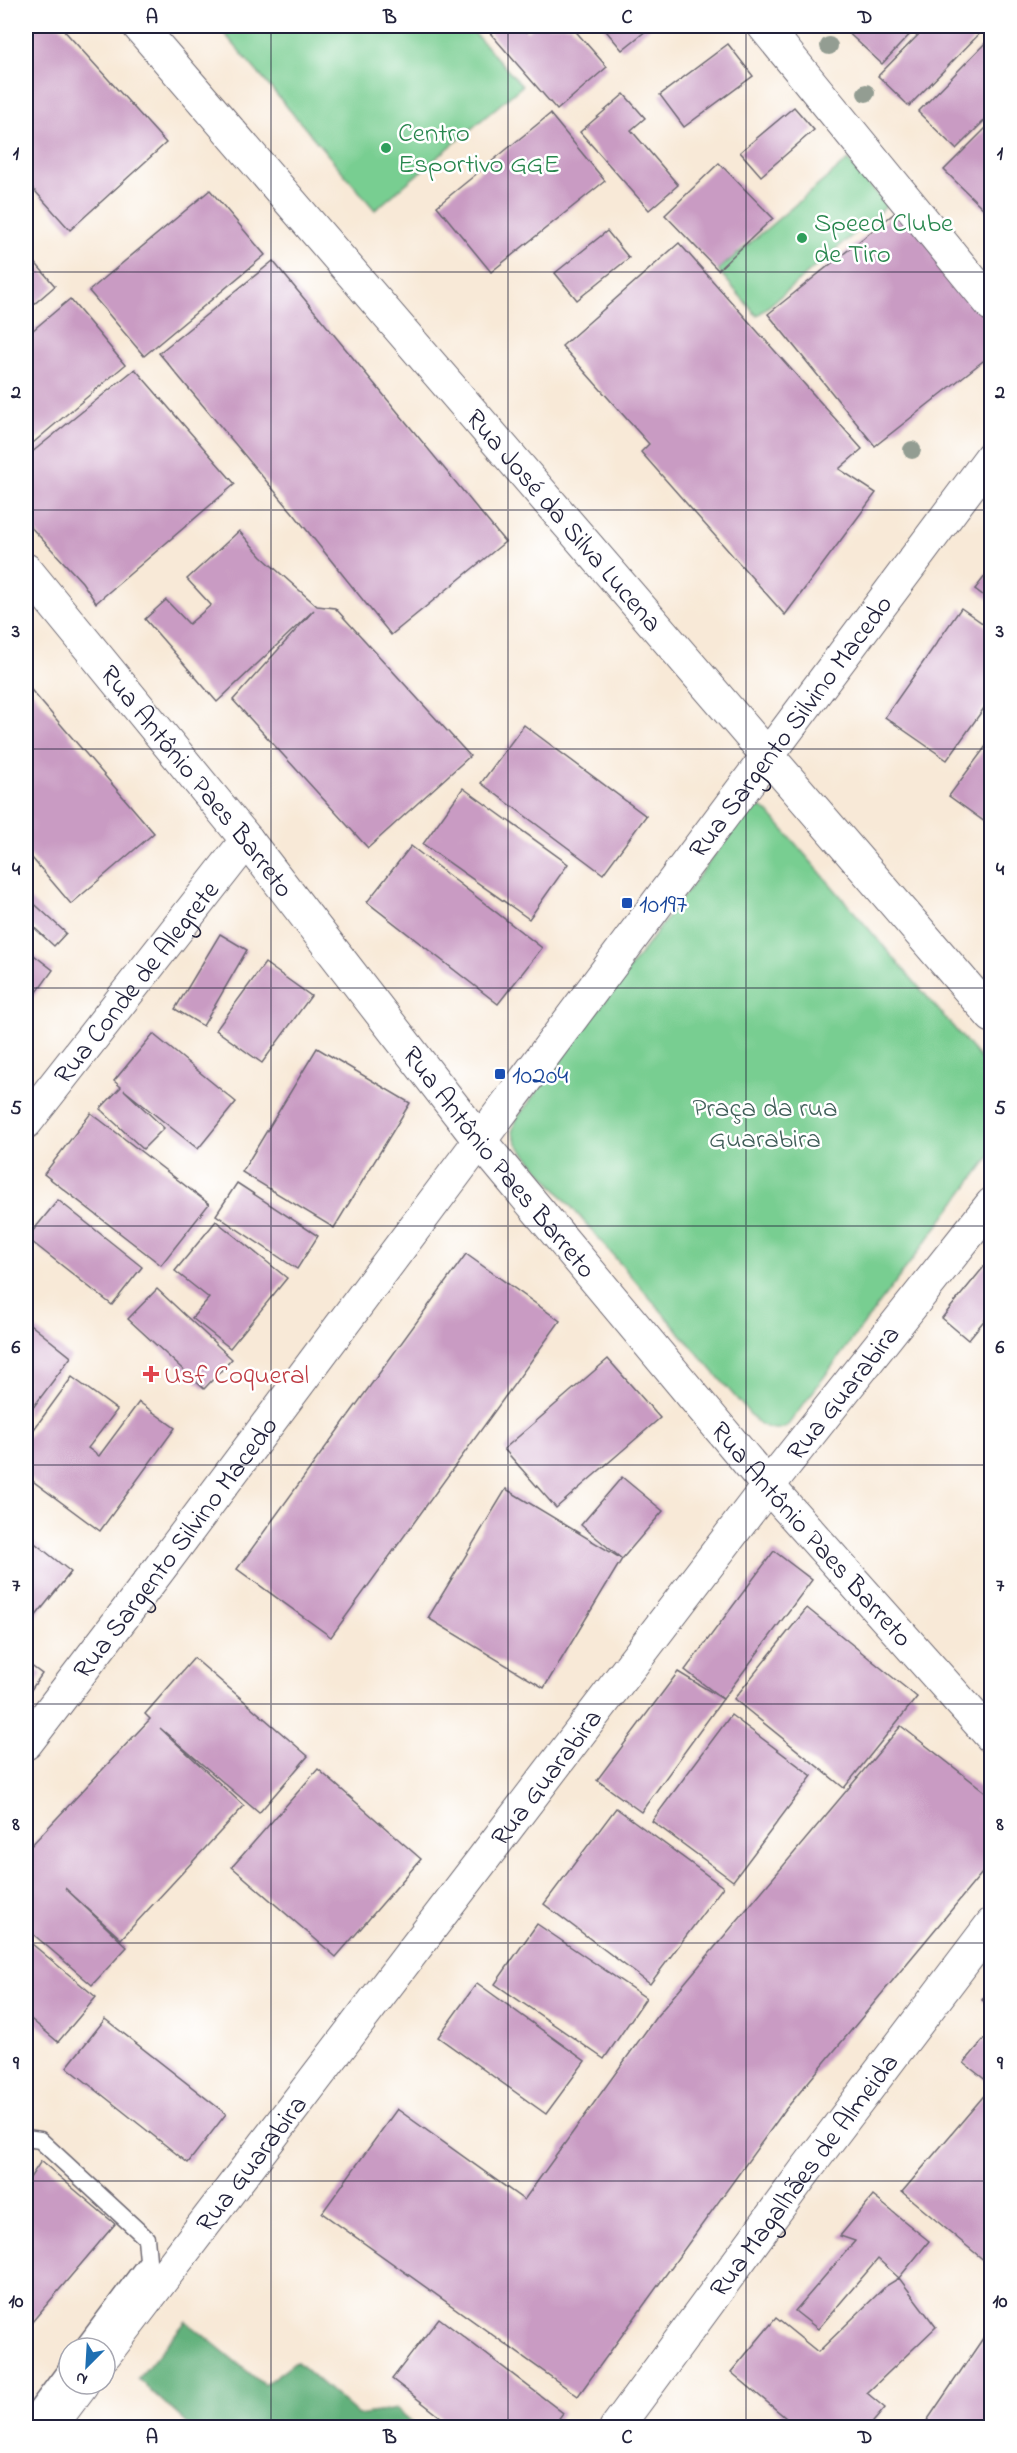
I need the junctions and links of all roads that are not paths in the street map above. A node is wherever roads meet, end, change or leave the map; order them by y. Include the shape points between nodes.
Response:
1 (139, 26) edge
2 (764, 26) edge
3 (992, 305) edge
4 (992, 456) edge
5 (26, 570) edge
6 (767, 753) junction
7 (247, 840) junction
8 (992, 1016) edge
9 (26, 1122) edge
10 (480, 1141) junction
11 (992, 1204) edge
12 (768, 1486) junction
13 (992, 1737) edge
14 (26, 1743) edge
15 (992, 1924) edge
16 (26, 2138) edge
17 (91, 2336) edge
18 (117, 2338) edge
19 (57, 2381) edge
20 (73, 2396) edge
21 (26, 2423) edge
22 (49, 2427) edge
23 (616, 2427) edge

1 - 6 street, Rua José da Silva Lucena
2 - 3 street
4 - 6 street, Rua Sargento Silvino Macedo
5 - 7 street, Rua Antônio Paes Barreto
6 - 8 street, Rua José da Silva Lucena
6 - 10 street, Rua Sargento Silvino Macedo
7 - 9 street, Rua Conde de Alegrete
7 - 10 street, Rua Antônio Paes Barreto
10 - 12 street, Rua Antônio Paes Barreto
10 - 14 street, Rua Sargento Silvino Macedo
11 - 12 street, Rua Guarabira
12 - 13 street, Rua Antônio Paes Barreto
12 - 18 street, Rua Guarabira
15 - 23 street, Rua Magalhães de Almeida
16 - 17 lane via 40,2140 146,2238 148,2260
19 - 21 lane
20 - 22 street

